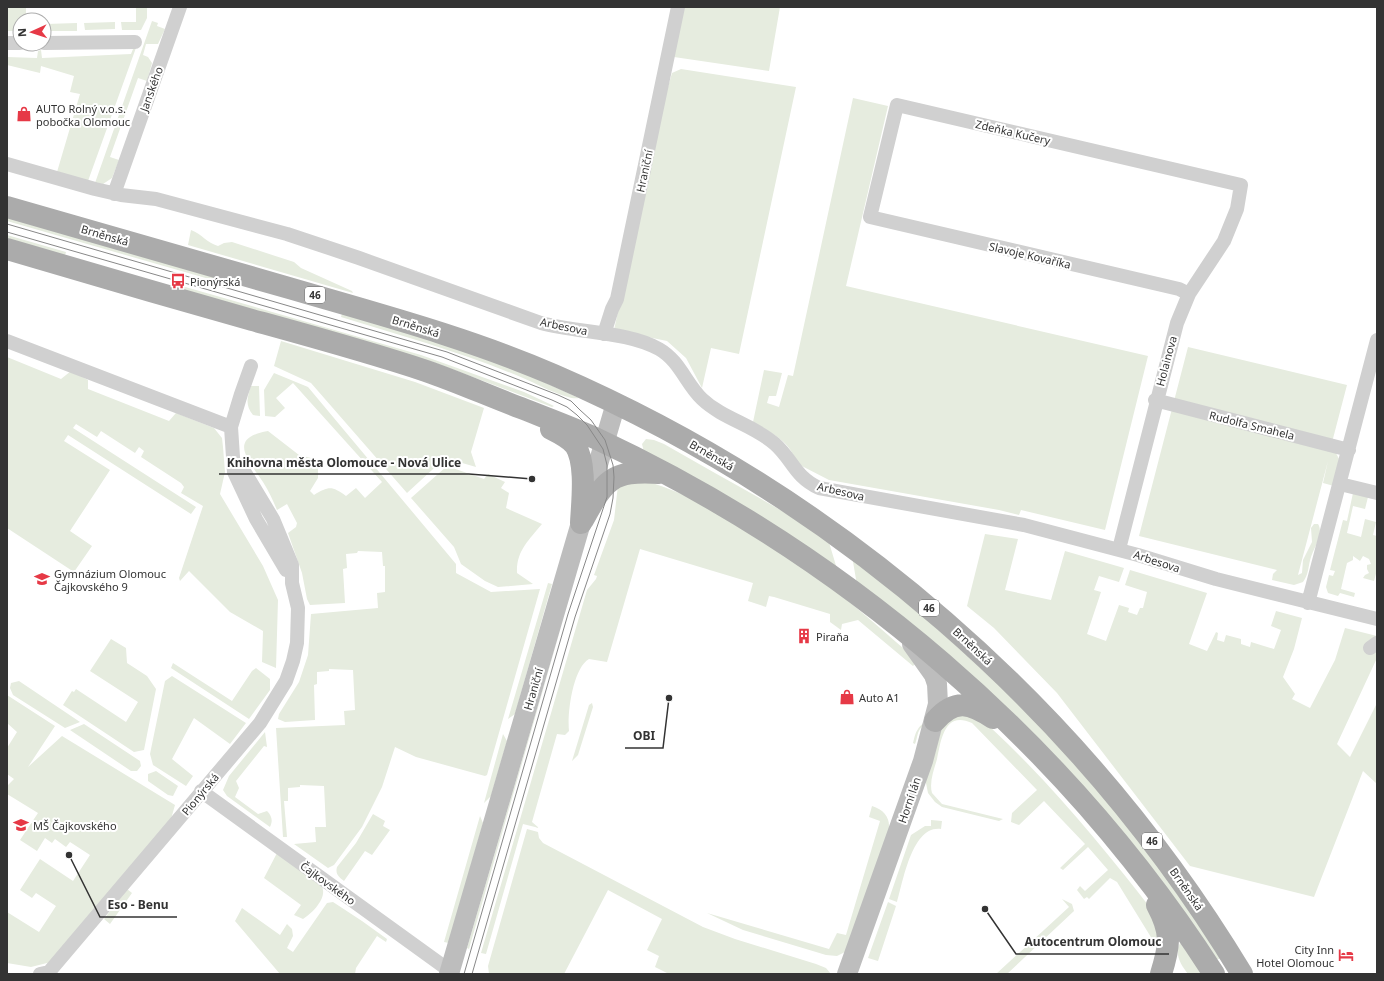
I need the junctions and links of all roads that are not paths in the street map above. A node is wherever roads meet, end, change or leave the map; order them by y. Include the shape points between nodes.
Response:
1 (180, 7) edge
2 (678, 7) edge
3 (135, 42) dead end
4 (52, 43) edge
5 (7, 164) edge
6 (1241, 185) joint
7 (114, 194) junction
8 (7, 207) edge
9 (870, 218) joint
10 (7, 249) edge
11 (1189, 294) junction
12 (604, 334) junction
13 (1377, 340) edge
14 (7, 341) edge
15 (251, 366) dead end
16 (1372, 378) edge
17 (494, 398) junction
18 (1156, 400) junction
19 (616, 403) junction
20 (232, 427) junction
21 (605, 443) junction
22 (1349, 450) junction
23 (668, 474) junction
24 (1340, 484) junction
25 (1377, 493) edge
26 (581, 523) junction
27 (1119, 549) junction
28 (1308, 603) junction
29 (1377, 619) edge
30 (902, 630) junction
31 (935, 721) junction
32 (1025, 740) junction
33 (201, 791) junction
34 (1132, 860) junction
35 (452, 973) edge
36 (40, 974) edge
37 (848, 974) edge
38 (1160, 974) edge
39 (1214, 974) edge
40 (1242, 974) edge

1 - 7 street, Janského
2 - 12 street, Hraniční via 617,299
3 - 4 street
5 - 7 street
6 - 9 street, Zdeňka Kučery via 897,105
6 - 11 street, Holainova via 1237,209 1224,241
7 - 12 street, Arbesova via 147,198 287,234 541,323
8 - 19 main road, Brněnská / 46 via 441,333 552,374
9 - 11 street, Slavoje Kovaříka via 1178,289
10 - 17 main road, 46 via 370,353
11 - 18 street, Holainova via 1175,328
12 - 27 street, Arbesova via 648,344 663,352 677,364 704,401 773,442 801,477 819,488 979,516
13 - 16 street
14 - 20 street
15 - 20 street, Pionýrská
16 - 22 street
17 - 21 main road, 46
17 - 26 main road via 575,445 582,470
18 - 22 street, Rudolfa Smahela
18 - 27 street, Holainova
19 - 21 street, Hraniční
19 - 40 main road, Brněnská / 46 via 695,444 799,509 908,591 976,649 1047,719 1125,807 1190,893
20 - 33 street, Pionýrská via 234,472 292,583 298,608 297,643 286,682 260,723
21 - 23 main road, 46
21 - 26 street, Hraniční
22 - 24 street
23 - 26 main road via 629,472 614,477 601,490
23 - 30 main road, 46 via 715,500 784,544
24 - 25 street
24 - 28 street
26 - 35 street, Hraniční
27 - 28 street, Arbesova via 1216,579
28 - 29 street, Arbesova
30 - 31 street, Horní lán via 934,675 938,699
30 - 32 main road, 46 via 960,678
31 - 32 main road via 948,708 967,705 981,711
31 - 37 street, Horní lán
32 - 34 main road, 46 via 1067,784
33 - 35 street, Čajkovského
33 - 36 street, Pionýrská via 49,972
34 - 38 main road via 1167,927 1169,944
34 - 39 main road, 46 via 1184,928

